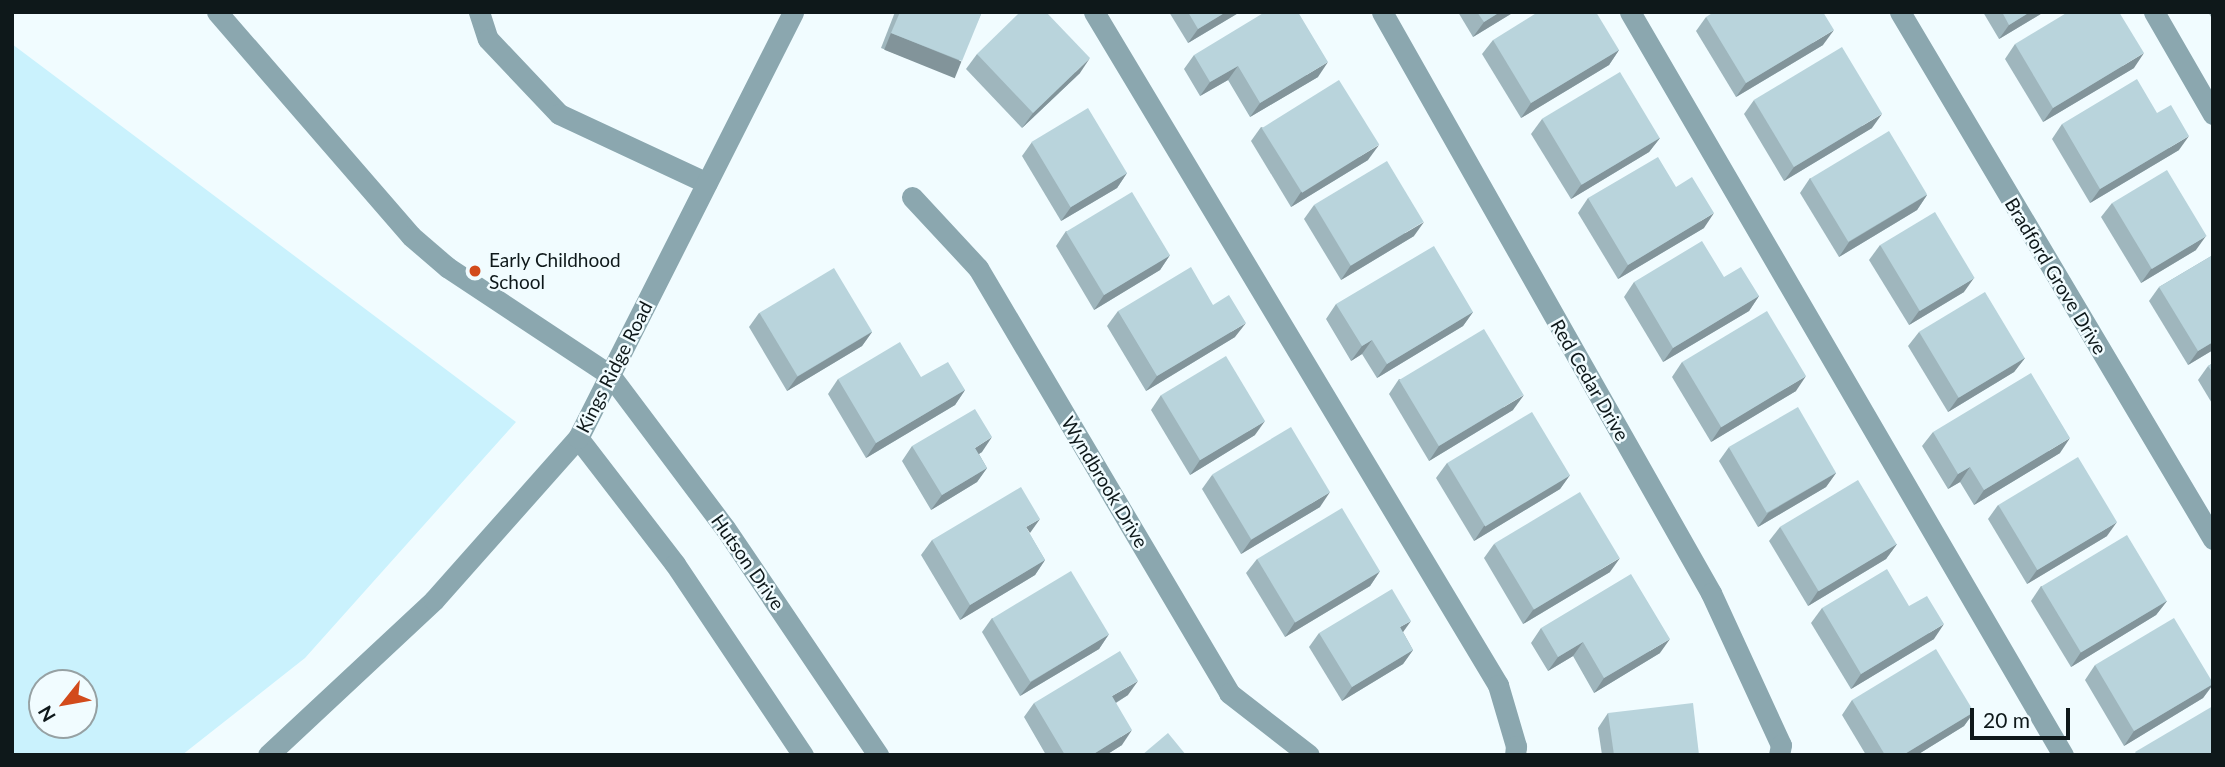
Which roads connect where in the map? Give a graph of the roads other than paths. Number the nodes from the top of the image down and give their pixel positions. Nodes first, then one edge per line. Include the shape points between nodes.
1 (217, 12) edge
2 (479, 12) edge
3 (793, 12) edge
4 (1094, 12) edge
5 (1382, 12) edge
6 (1630, 12) edge
7 (1900, 12) edge
8 (2154, 12) edge
9 (2213, 114) edge
10 (707, 183) junction
11 (912, 197) dead end
12 (610, 375) junction
13 (578, 438) junction
14 (2213, 539) edge
15 (268, 755) edge
16 (803, 755) edge
17 (878, 755) edge
18 (1309, 755) edge
19 (1515, 755) edge
20 (1779, 755) edge
21 (2063, 755) edge

1 - 12 street, Hutson Drive via 411,236 447,267
2 - 10 street via 488,39 559,114
3 - 10 street, Kings Ridge Road
4 - 19 street via 1498,685
5 - 20 street, Red Cedar Drive via 1711,593 1781,745
6 - 21 street
7 - 14 street, Bradford Grove Drive
8 - 9 street
10 - 12 street, Kings Ridge Road
11 - 18 street, Wyndbrook Drive via 978,268 1229,693
12 - 13 street, Kings Ridge Road
12 - 17 street, Hutson Drive via 725,528
13 - 15 street, Kings Ridge Road via 434,600
13 - 16 street via 675,564

